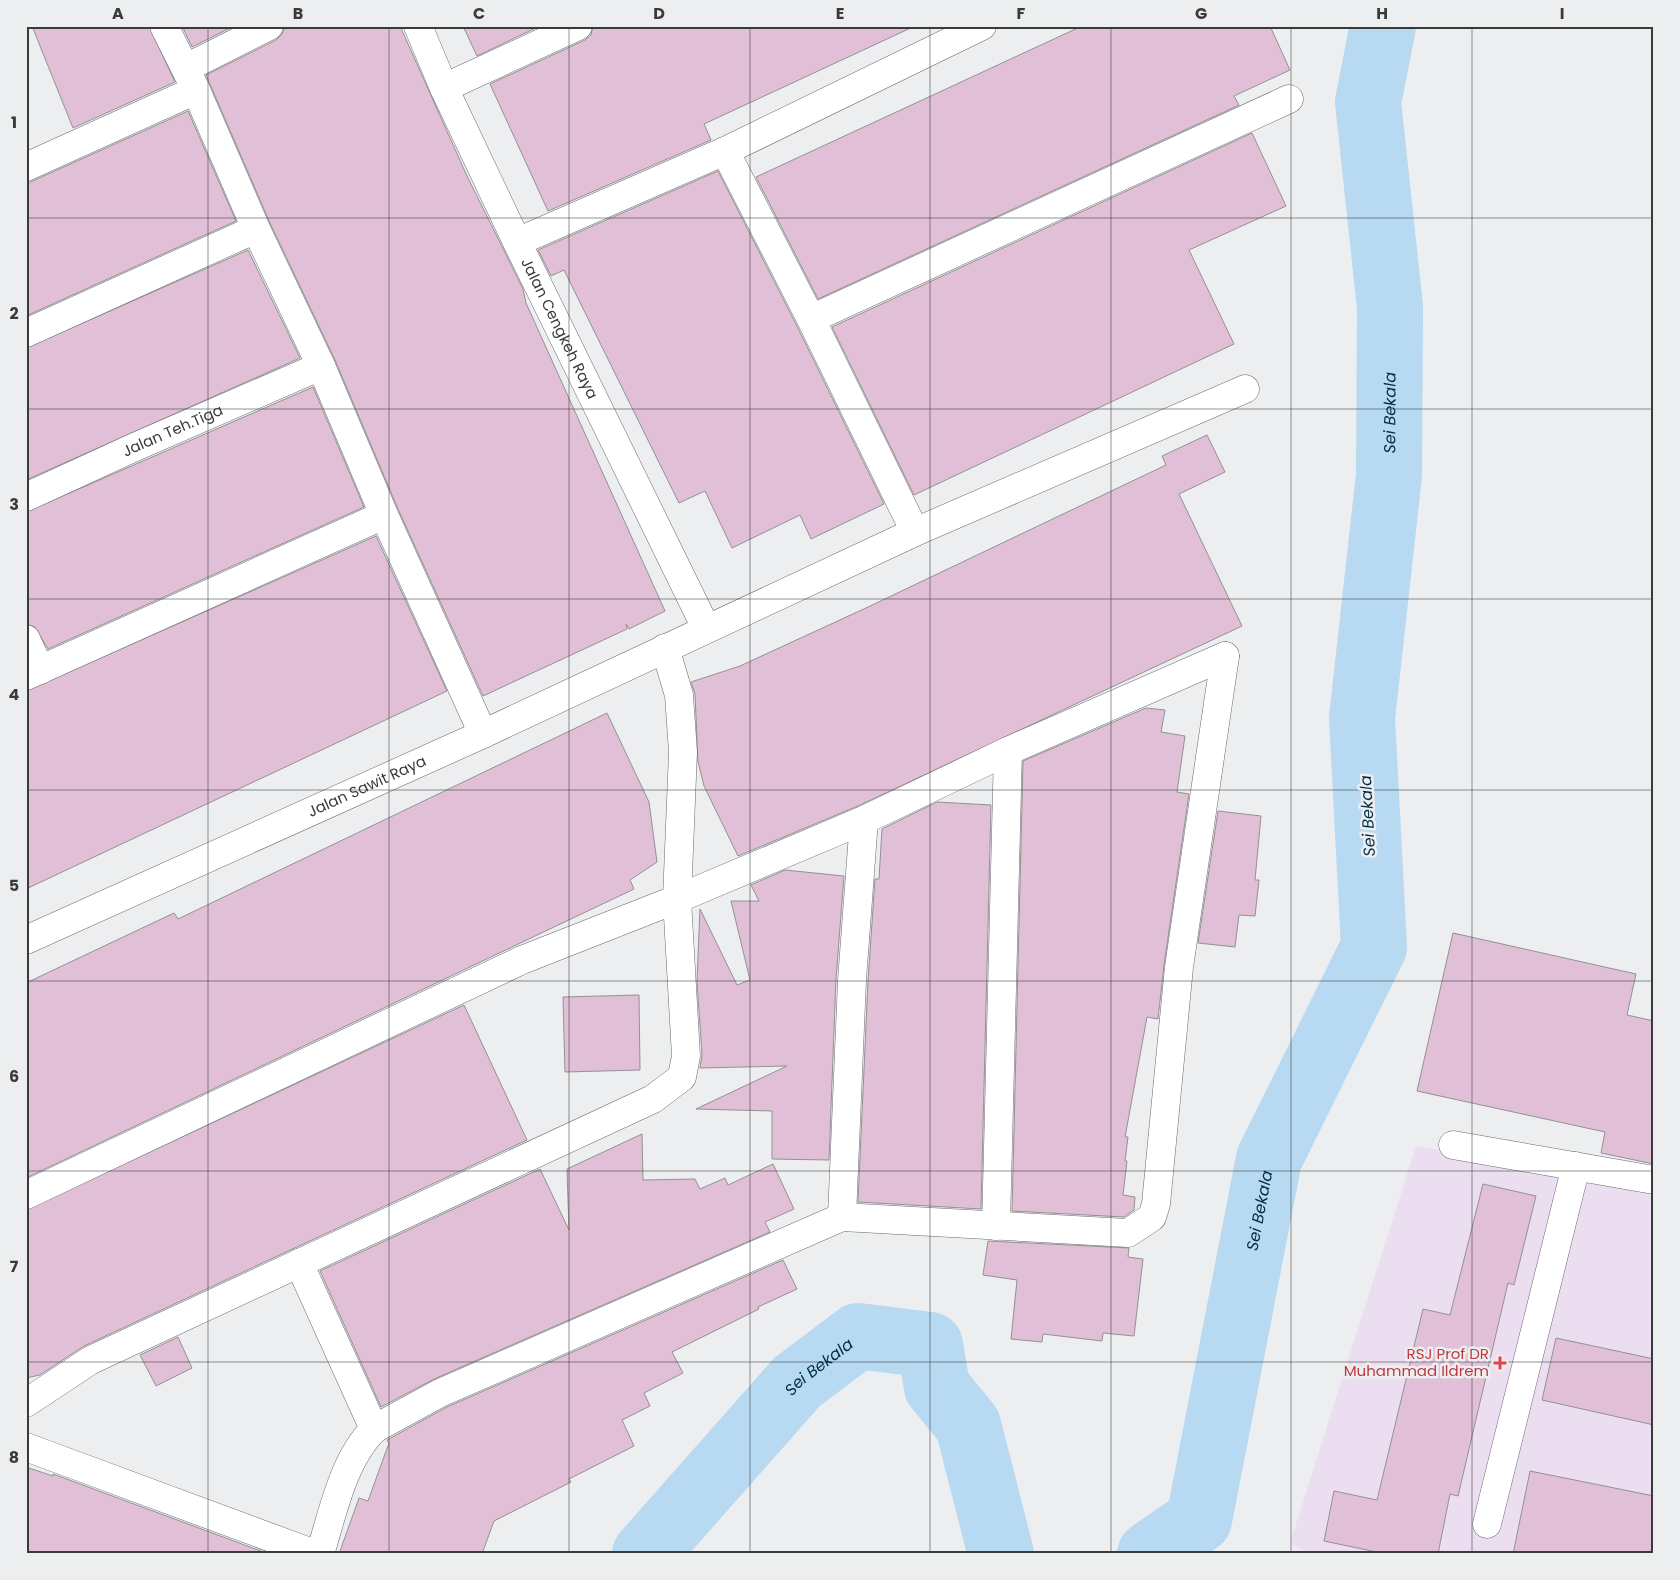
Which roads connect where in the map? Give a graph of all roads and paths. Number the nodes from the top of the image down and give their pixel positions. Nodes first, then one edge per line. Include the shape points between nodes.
1 (164, 26) edge
2 (268, 26) edge
3 (418, 26) edge
4 (578, 26) edge
5 (982, 26) edge
6 (191, 79) junction
7 (444, 88) junction
8 (1290, 99) dead end
9 (725, 151) junction
10 (26, 167) edge
11 (256, 229) junction
12 (517, 242) junction
13 (811, 319) junction
14 (26, 333) edge
15 (321, 366) junction
16 (1244, 389) dead end
17 (26, 497) edge
18 (384, 515) junction
19 (915, 532) junction
20 (706, 628) junction
21 (26, 639) edge
22 (665, 648) junction
23 (33, 673) edge
24 (483, 734) junction
25 (1008, 751) junction
26 (864, 820) junction
27 (677, 899) junction
28 (26, 940) edge
29 (1454, 1145) dead end
30 (1576, 1166) junction
31 (1654, 1180) edge
32 (26, 1195) edge
33 (842, 1217) junction
34 (996, 1226) junction
35 (299, 1263) junction
36 (26, 1403) edge
37 (374, 1429) junction
38 (26, 1448) edge
39 (1487, 1524) dead end
40 (315, 1554) edge
41 (320, 1554) edge

1 - 6 street
2 - 6 street
3 - 7 street, Jalan Cengkeh Raya
4 - 7 street
5 - 9 street
6 - 10 street
6 - 11 street
7 - 12 street, Jalan Cengkeh Raya
8 - 13 street
9 - 12 street
9 - 13 street
11 - 14 street
11 - 15 street
12 - 20 street, Jalan Cengkeh Raya
13 - 19 street
15 - 17 street, Jalan Teh.Tiga
15 - 18 street
16 - 19 street, Jalan Sawit Raya
18 - 23 street
18 - 24 street
19 - 20 street, Jalan Sawit Raya
20 - 22 street, Jalan Sawit Raya
21 - 23 street
22 - 24 street, Jalan Sawit Raya
22 - 27 street via 679,695 683,752
24 - 28 street, Jalan Sawit Raya
25 - 26 street
25 - 34 street
25 - 34 street via 1225,656 1179,967 1156,1204 1152,1217 1128,1233
26 - 27 street
26 - 33 street via 852,980
27 - 32 street via 522,960
27 - 35 street via 686,1056 682,1077 653,1099
29 - 30 street
30 - 31 street
30 - 39 street
33 - 34 street
33 - 37 street via 440,1393
35 - 36 street via 92,1360
35 - 37 street
37 - 41 street via 361,1442 347,1474
38 - 40 street

